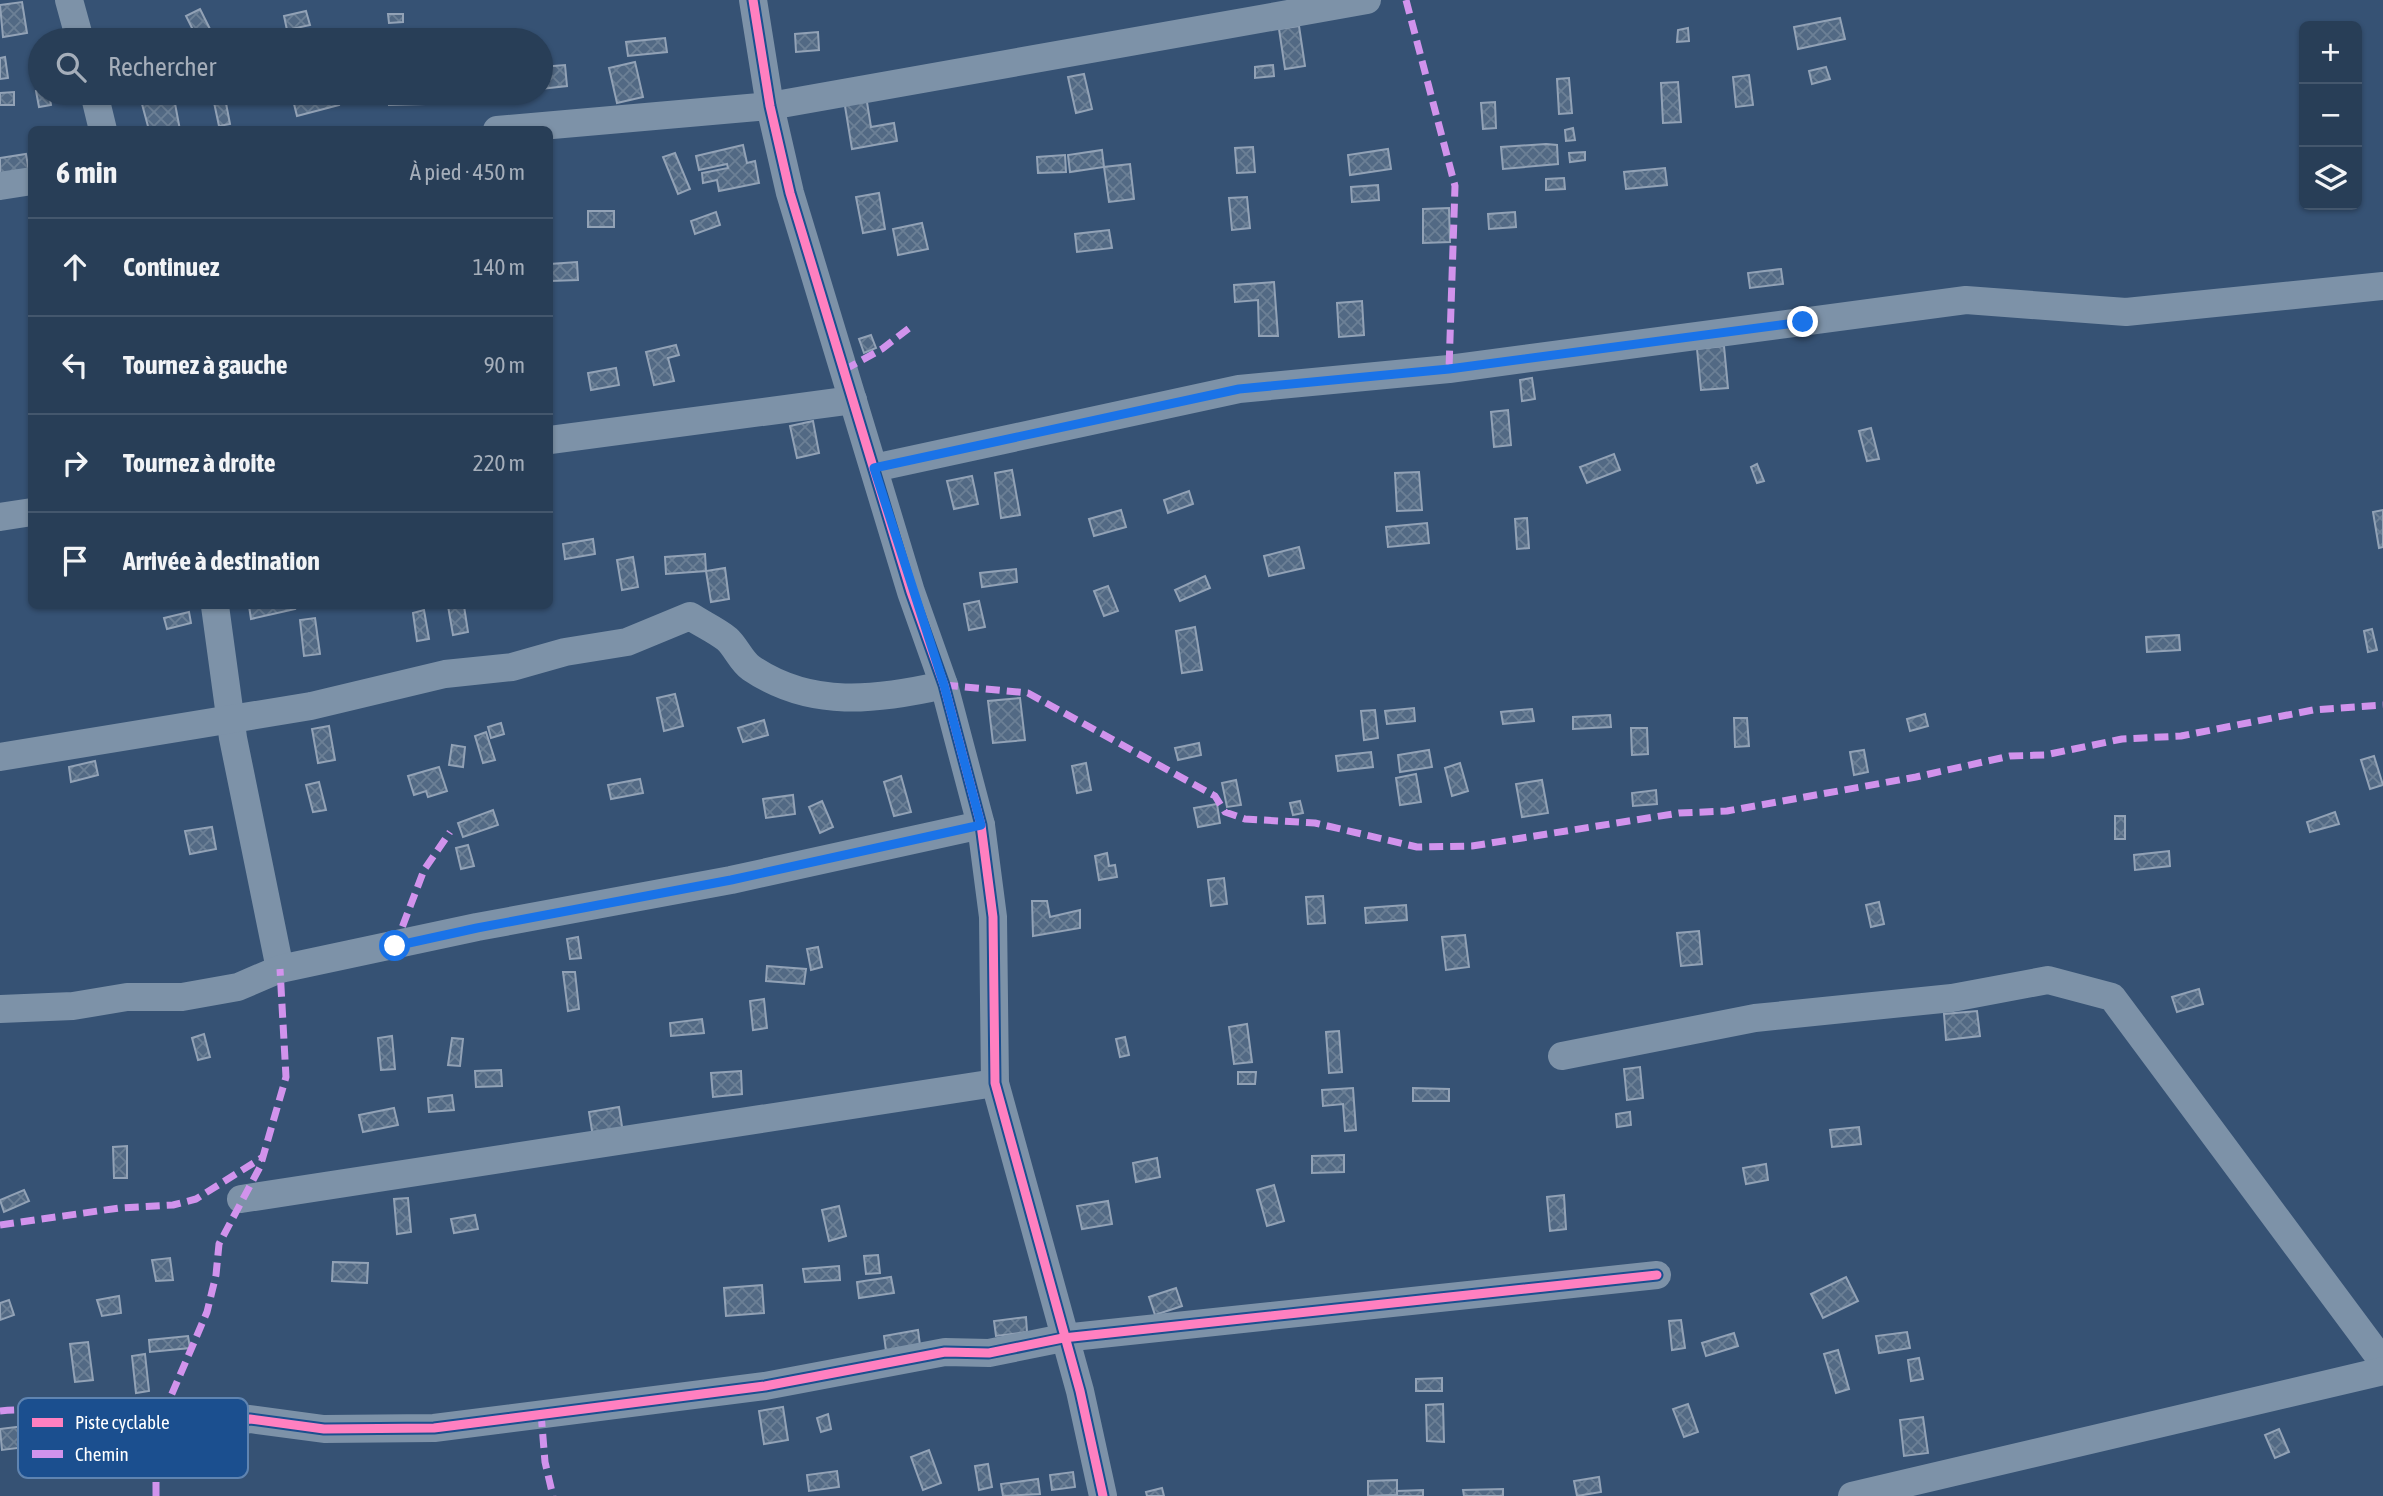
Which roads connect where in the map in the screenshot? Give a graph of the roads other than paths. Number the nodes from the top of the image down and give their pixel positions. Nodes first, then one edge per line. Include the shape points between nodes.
1 (69, 0) edge
2 (753, 0) edge
3 (1367, 0) edge
4 (77, 28) edge
5 (97, 105) edge
6 (770, 106) junction
7 (102, 126) edge
8 (542, 126) edge
9 (28, 182) edge
10 (0, 186) edge
11 (2383, 286) edge
12 (853, 400) junction
13 (553, 440) edge
14 (874, 468) junction
15 (28, 513) edge
16 (0, 517) edge
17 (215, 609) edge
18 (944, 685) junction
19 (231, 718) junction
20 (0, 757) edge
21 (981, 825) junction
22 (279, 970) junction
23 (0, 1009) edge
24 (1562, 1056) dead end
25 (995, 1083) junction
26 (241, 1199) dead end
27 (1657, 1275) dead end
28 (1063, 1338) junction
29 (2383, 1362) edge
30 (2383, 1371) edge
31 (248, 1419) edge
32 (1103, 1496) edge
33 (1852, 1496) edge

1 - 4 street
2 - 6 street
3 - 6 street
5 - 7 street
6 - 8 street
6 - 12 street via 790,193
9 - 10 street
11 - 14 street via 2126,312 1966,300 1449,369 1239,389
12 - 13 street
12 - 14 street
14 - 18 street
15 - 16 street
17 - 19 street
18 - 19 street via 887,698 840,698 785,689 748,666 728,640 690,616 627,642
18 - 21 street
19 - 20 street
19 - 22 street
21 - 22 street
21 - 25 street via 993,917
22 - 23 street via 238,987 182,997 127,996 73,1006
24 - 29 street via 1755,1018 1952,998 2048,980 2112,997
25 - 26 street
25 - 28 street
27 - 28 street
28 - 31 street via 989,1353 945,1352 765,1386 434,1428 324,1429
28 - 32 street
30 - 33 street

